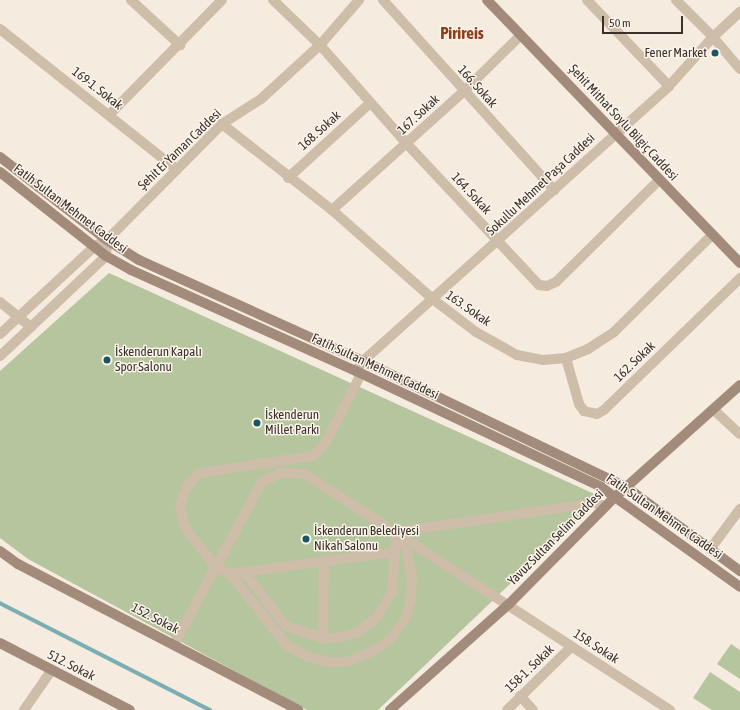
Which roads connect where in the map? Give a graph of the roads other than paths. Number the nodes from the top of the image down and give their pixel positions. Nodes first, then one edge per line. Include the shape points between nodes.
1 (131, 0) edge
2 (222, 0) edge
3 (273, 0) edge
4 (359, 0) edge
5 (383, 0) edge
6 (487, 0) edge
7 (587, 0) edge
8 (676, 0) edge
9 (740, 12) edge
10 (0, 29) edge
11 (521, 35) junction
12 (713, 37) junction
13 (180, 45) junction
14 (320, 45) junction
15 (740, 69) edge
16 (669, 86) junction
17 (463, 92) junction
18 (370, 103) junction
19 (109, 115) junction
20 (222, 124) junction
21 (616, 134) junction
22 (407, 144) junction
23 (0, 157) edge
24 (177, 170) junction
25 (0, 172) edge
26 (288, 178) junction
27 (660, 180) junction
28 (554, 190) junction
29 (332, 210) junction
30 (712, 235) junction
31 (107, 240) junction
32 (498, 242) junction
33 (95, 246) junction
34 (106, 256) junction
35 (740, 263) edge
36 (740, 278) edge
37 (434, 300) junction
38 (0, 302) edge
39 (19, 317) junction
40 (31, 327) junction
41 (0, 334) edge
42 (0, 356) edge
43 (566, 358) junction
44 (363, 361) junction
45 (358, 373) junction
46 (740, 385) edge
47 (714, 410) junction
48 (740, 434) edge
49 (626, 487) junction
50 (614, 498) junction
51 (606, 506) junction
52 (740, 509) edge
53 (400, 535) junction
54 (711, 548) junction
55 (0, 551) edge
56 (395, 552) junction
57 (324, 562) junction
58 (216, 568) junction
59 (740, 571) edge
60 (244, 572) junction
61 (230, 574) junction
62 (740, 587) edge
63 (509, 604) junction
64 (323, 639) junction
65 (0, 643) edge
66 (174, 644) junction
67 (571, 648) junction
68 (51, 671) junction
69 (520, 696) junction
70 (24, 710) edge
71 (130, 710) edge
72 (298, 710) edge
73 (390, 710) edge
74 (506, 710) edge
75 (533, 710) edge
76 (670, 710) edge

1 - 13 street
2 - 13 street
3 - 14 street, 164. Sokak
4 - 14 street, Şehit Er Yaman Caddesi
5 - 17 street, 166. Sokak
6 - 11 street, Şehit Mithat Soylu Bilgiç Caddesi
7 - 16 street
8 - 12 street
9 - 12 street, Sokullu Mehmet Paşa Caddesi
10 - 19 street, 169-1. Sokak
11 - 17 street, 167. Sokak
11 - 21 street, Şehit Mithat Soylu Bilgiç Caddesi
12 - 15 street
12 - 16 street, Sokullu Mehmet Paşa Caddesi
13 - 19 street
14 - 18 street, 164. Sokak
14 - 20 street, Şehit Er Yaman Caddesi via 261,99
16 - 21 street, Sokullu Mehmet Paşa Caddesi
17 - 22 street, 167. Sokak
17 - 28 street, 166. Sokak
18 - 22 street, 164. Sokak
18 - 26 street, 168. Sokak
19 - 24 street, 169-1. Sokak
20 - 24 street, Şehit Er Yaman Caddesi
20 - 26 street, 163. Sokak
21 - 27 street, Şehit Mithat Soylu Bilgiç Caddesi
21 - 28 street, Sokullu Mehmet Paşa Caddesi
22 - 29 street, 167. Sokak
22 - 32 street, 164. Sokak
23 - 31 street, Fatih Sultan Mehmet Caddesi
24 - 31 street, Şehit Er Yaman Caddesi
25 - 33 street, Fatih Sultan Mehmet Caddesi
26 - 29 street, 163. Sokak
27 - 30 street, Şehit Mithat Soylu Bilgiç Caddesi
27 - 32 street, 164. Sokak via 575,266 547,286 532,281
28 - 32 street, Sokullu Mehmet Paşa Caddesi
29 - 37 street, 163. Sokak
30 - 35 street, Şehit Mithat Soylu Bilgiç Caddesi
30 - 43 street, 163. Sokak via 614,332 588,349
31 - 33 street, Şehit Er Yaman Caddesi
31 - 34 street
31 - 44 street, Fatih Sultan Mehmet Caddesi via 138,260
32 - 37 street, Sokullu Mehmet Paşa Caddesi
33 - 34 street, Fatih Sultan Mehmet Caddesi
33 - 39 street, Şehit Er Yaman Caddesi
34 - 40 street
34 - 45 street, Fatih Sultan Mehmet Caddesi via 131,270
36 - 43 street, 162. Sokak via 597,414 584,411 579,404
37 - 43 street, 163. Sokak via 476,332 517,355 543,360
37 - 44 street, Sokullu Mehmet Paşa Caddesi
38 - 39 street
39 - 40 street
39 - 41 street, Şehit Er Yaman Caddesi
40 - 42 street
44 - 45 street, Sokullu Mehmet Paşa Caddesi
44 - 49 street, Fatih Sultan Mehmet Caddesi
45 - 50 street, Fatih Sultan Mehmet Caddesi via 587,480
45 - 58 street, Sokullu Mehmet Paşa Caddesi via 326,442 313,456 199,473 187,486 180,505 184,526
46 - 47 street, Yavuz Sultan Selim Caddesi
47 - 48 street
47 - 49 street, Yavuz Sultan Selim Caddesi
49 - 50 street, Yavuz Sultan Selim Caddesi
49 - 54 street, Fatih Sultan Mehmet Caddesi
50 - 51 street, Yavuz Sultan Selim Caddesi
50 - 62 street, Fatih Sultan Mehmet Caddesi
51 - 53 street via 594,504
51 - 63 street, Yavuz Sultan Selim Caddesi
52 - 54 street
53 - 56 street
53 - 58 street, 158. Sokak via 305,474 280,473 262,482
53 - 61 street via 412,576 411,599 406,617 390,640 375,650 347,662 328,662 307,656 287,646
53 - 63 street, 158. Sokak
54 - 59 street, Fatih Sultan Mehmet Caddesi
55 - 66 street, 152. Sokak via 18,564
56 - 57 street
56 - 64 street via 392,592 377,617 358,632
57 - 60 street
57 - 64 street
58 - 61 street
58 - 66 street, 158. Sokak
60 - 61 street
60 - 64 street via 286,626
63 - 67 street, 158. Sokak
63 - 73 street, Yavuz Sultan Selim Caddesi
65 - 68 street, 512. Sokak
66 - 72 street, 152. Sokak
67 - 69 street, 158-1 . Sokak
67 - 76 street, 158. Sokak
68 - 70 street
68 - 71 street, 512. Sokak
69 - 74 street, 158-1 . Sokak
69 - 75 street

